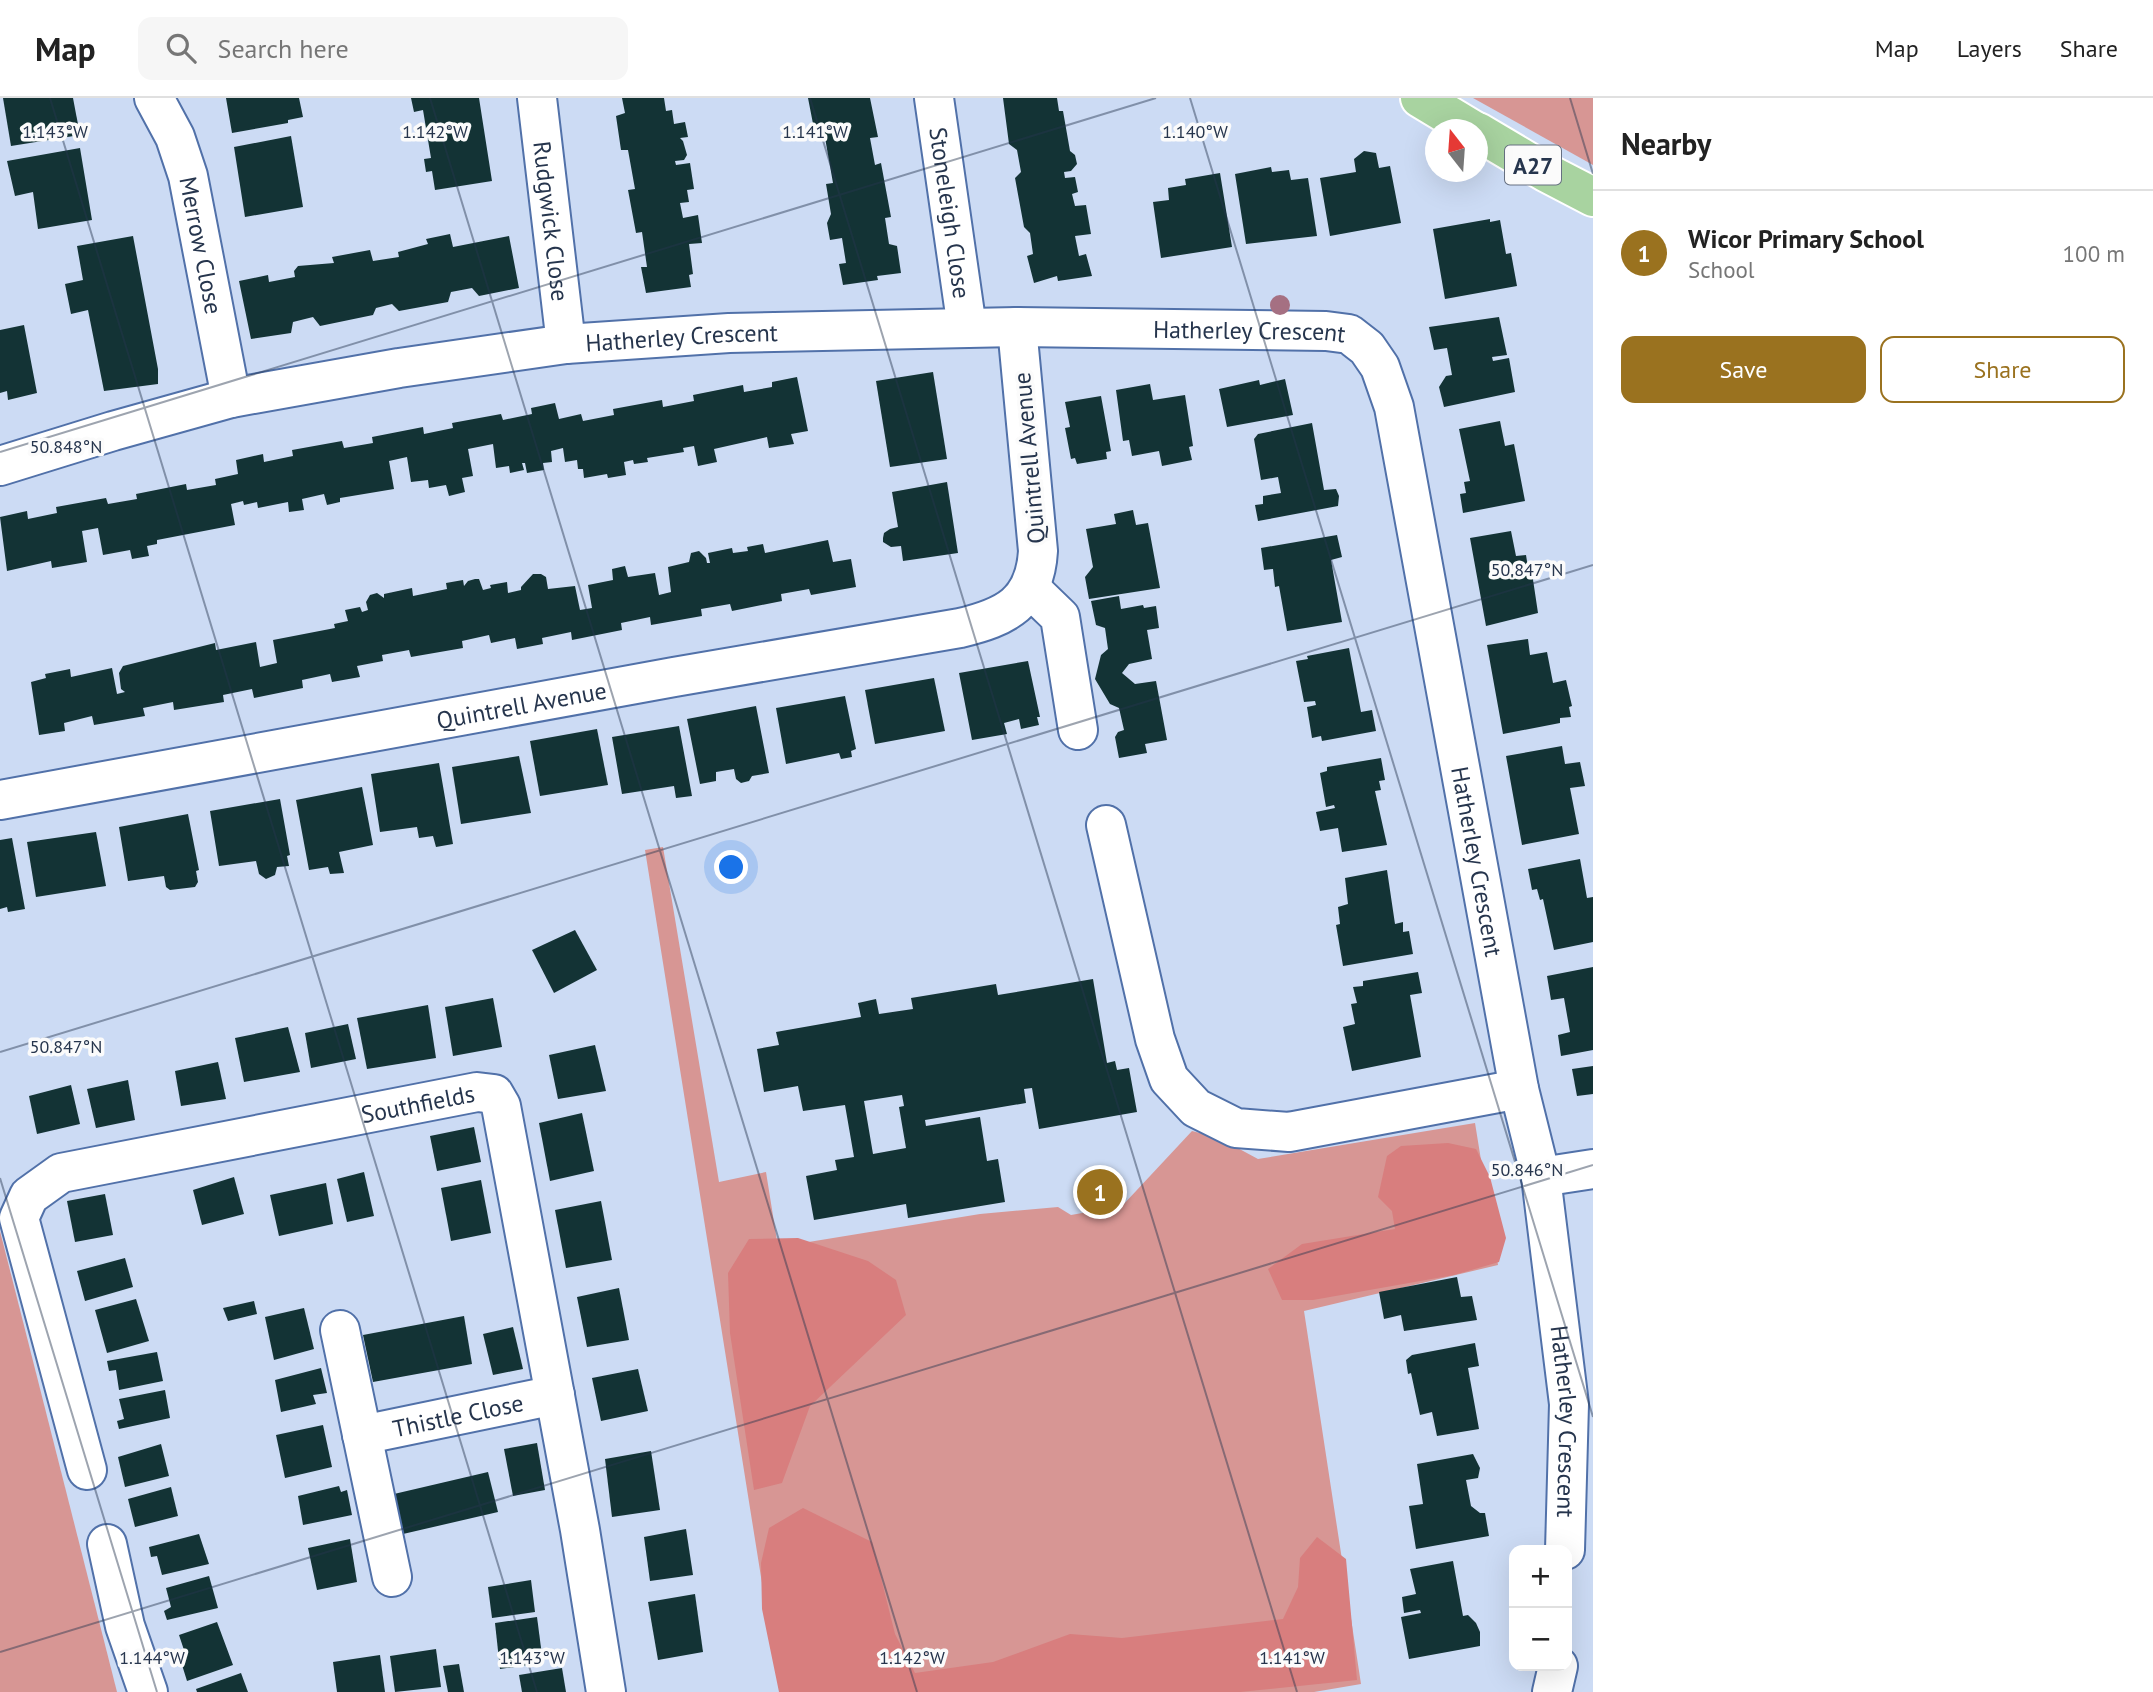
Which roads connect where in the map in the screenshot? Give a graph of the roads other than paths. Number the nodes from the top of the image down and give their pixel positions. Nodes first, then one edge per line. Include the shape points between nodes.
1 (154, 98) edge
2 (537, 98) edge
3 (934, 98) edge
4 (1426, 100) edge
5 (1456, 119) edge
6 (1488, 138) edge
7 (1592, 198) edge
8 (1017, 327) junction
9 (967, 328) junction
10 (566, 344) junction
11 (230, 398) junction
12 (0, 466) edge
13 (1030, 588) junction
14 (1078, 730) dead end
15 (0, 800) edge
16 (1106, 825) dead end
17 (1519, 1088) junction
18 (1593, 1169) edge
19 (1541, 1177) junction
20 (340, 1330) dead end
21 (555, 1395) junction
22 (362, 1435) junction
23 (87, 1470) dead end
24 (107, 1544) dead end
25 (1565, 1545) edge
26 (392, 1577) dead end
27 (1557, 1671) edge
28 (148, 1692) edge
29 (606, 1692) edge
30 (1552, 1692) edge

1 - 11 street, Merrow Close via 175,137 188,176
2 - 10 street, Rudgwick Close
3 - 9 street, Stoneleigh Close
4 - 5 main road, A27
6 - 7 main road, A27
8 - 9 street, Hatherley Crescent
8 - 13 street, Quintrell Avenue via 1038,551
8 - 17 street, Hatherley Crescent via 1326,331 1349,334 1367,348 1380,367 1394,407
9 - 10 street, Hatherley Crescent via 729,333
10 - 11 street, Hatherley Crescent
11 - 12 street, Hatherley Crescent
13 - 14 street via 1060,617
13 - 15 street, Quintrell Avenue via 992,620 960,628
16 - 17 street via 1155,1039 1169,1079 1196,1108 1236,1128 1289,1132
17 - 19 street, Hatherley Crescent
18 - 19 street
19 - 25 street, Hatherley Crescent via 1569,1404
20 - 22 street, Thistle Close
21 - 22 street, Thistle Close
21 - 23 street, Southfields via 501,1106 494,1094 477,1092 61,1173 29,1196 19,1218
21 - 29 street, Southfields
22 - 26 street, Thistle Close
24 - 28 street via 125,1626
27 - 30 street

